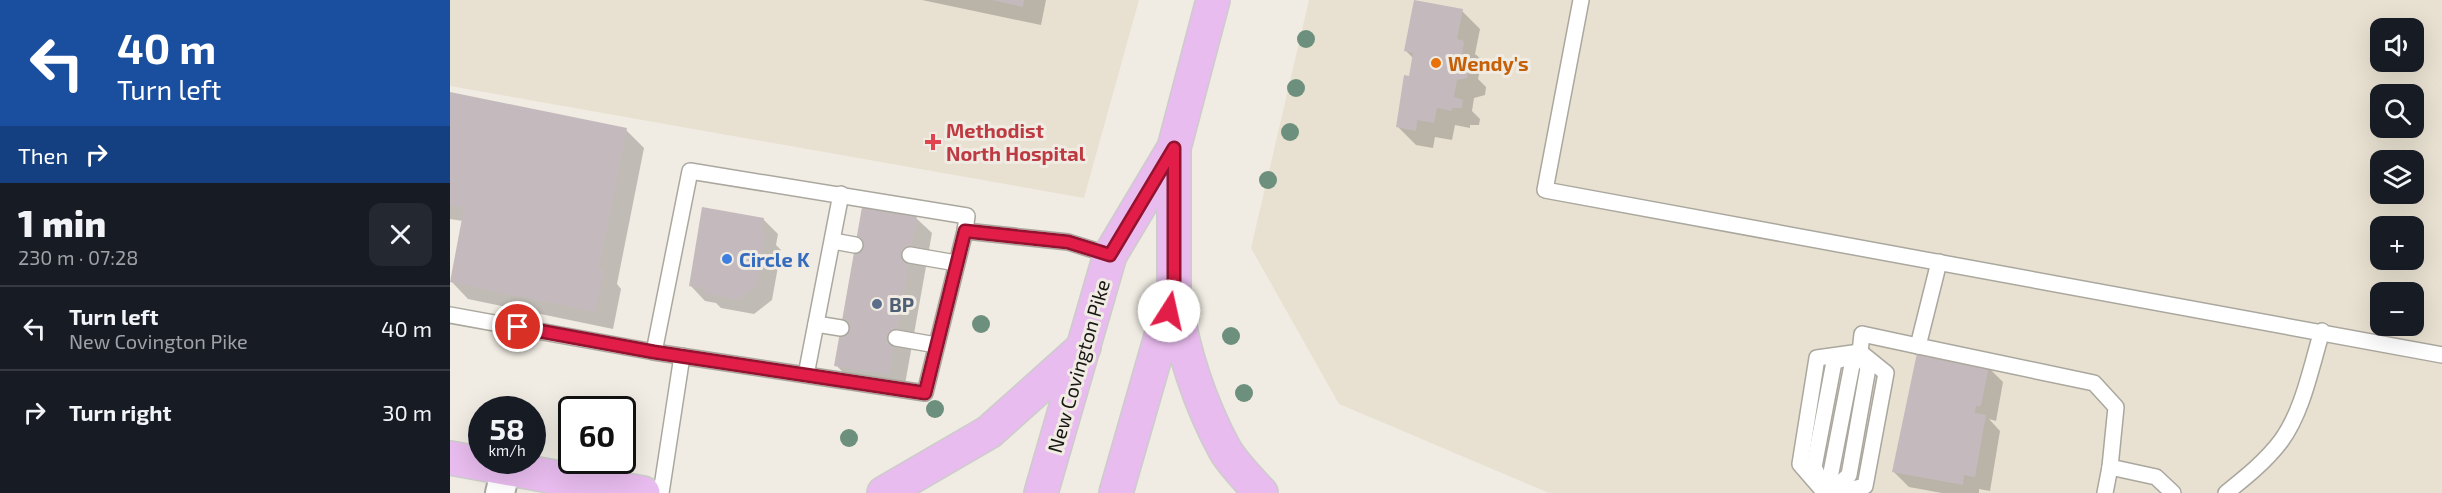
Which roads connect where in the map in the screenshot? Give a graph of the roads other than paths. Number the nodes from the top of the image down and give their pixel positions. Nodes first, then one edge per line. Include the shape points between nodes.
1 (1213, 0) edge
2 (1581, 0) edge
3 (1174, 148) junction
4 (841, 194) junction
5 (965, 231) junction
6 (832, 241) junction
7 (855, 245) dead end
8 (910, 255) dead end
9 (1110, 255) junction
10 (1939, 262) junction
11 (956, 264) junction
12 (1174, 291) junction
13 (450, 315) edge
14 (816, 324) junction
15 (841, 328) dead end
16 (2322, 331) junction
17 (896, 338) dead end
18 (936, 345) junction
19 (1918, 346) junction
20 (1084, 347) junction
21 (654, 352) junction
22 (1860, 352) junction
23 (2442, 355) edge
24 (682, 356) junction
25 (806, 375) junction
26 (450, 458) edge
27 (2110, 466) junction
28 (503, 481) edge
29 (643, 493) edge
30 (662, 493) edge
31 (884, 493) edge
32 (1041, 493) edge
33 (1116, 493) edge
34 (1261, 493) edge
35 (1827, 493) edge
36 (1834, 493) edge
37 (2105, 493) edge
38 (2173, 493) edge
39 (2226, 493) edge

1 - 3 main road, New Covington Pike
2 - 10 lane via 1545,190
3 - 9 main road, New Covington Pike
3 - 12 main road, New Covington Pike
4 - 5 lane via 968,216
4 - 6 lane
4 - 21 lane via 690,171
5 - 9 lane via 1068,242
5 - 11 lane
6 - 7 lane
6 - 14 lane
8 - 11 lane
9 - 20 main road, New Covington Pike
10 - 16 lane
10 - 19 lane
11 - 18 lane
12 - 33 main road, New Covington Pike
12 - 34 main road via 1179,328 1201,397 1226,451
13 - 21 lane
14 - 15 lane
14 - 25 lane
16 - 23 lane
16 - 39 lane via 2295,415 2282,440
17 - 18 lane
18 - 25 lane via 925,393
19 - 22 lane via 1862,334
19 - 27 lane via 2094,382 2116,407
20 - 31 main road via 989,432
20 - 32 main road, New Covington Pike
21 - 24 lane
22 - 35 lane via 1868,368 1849,475
22 - 35 lane via 1834,362 1814,466
22 - 36 lane via 1886,372 1882,395 1865,486
24 - 25 lane
24 - 30 lane
26 - 28 main road
27 - 37 lane
27 - 38 lane via 2156,477
28 - 29 main road

